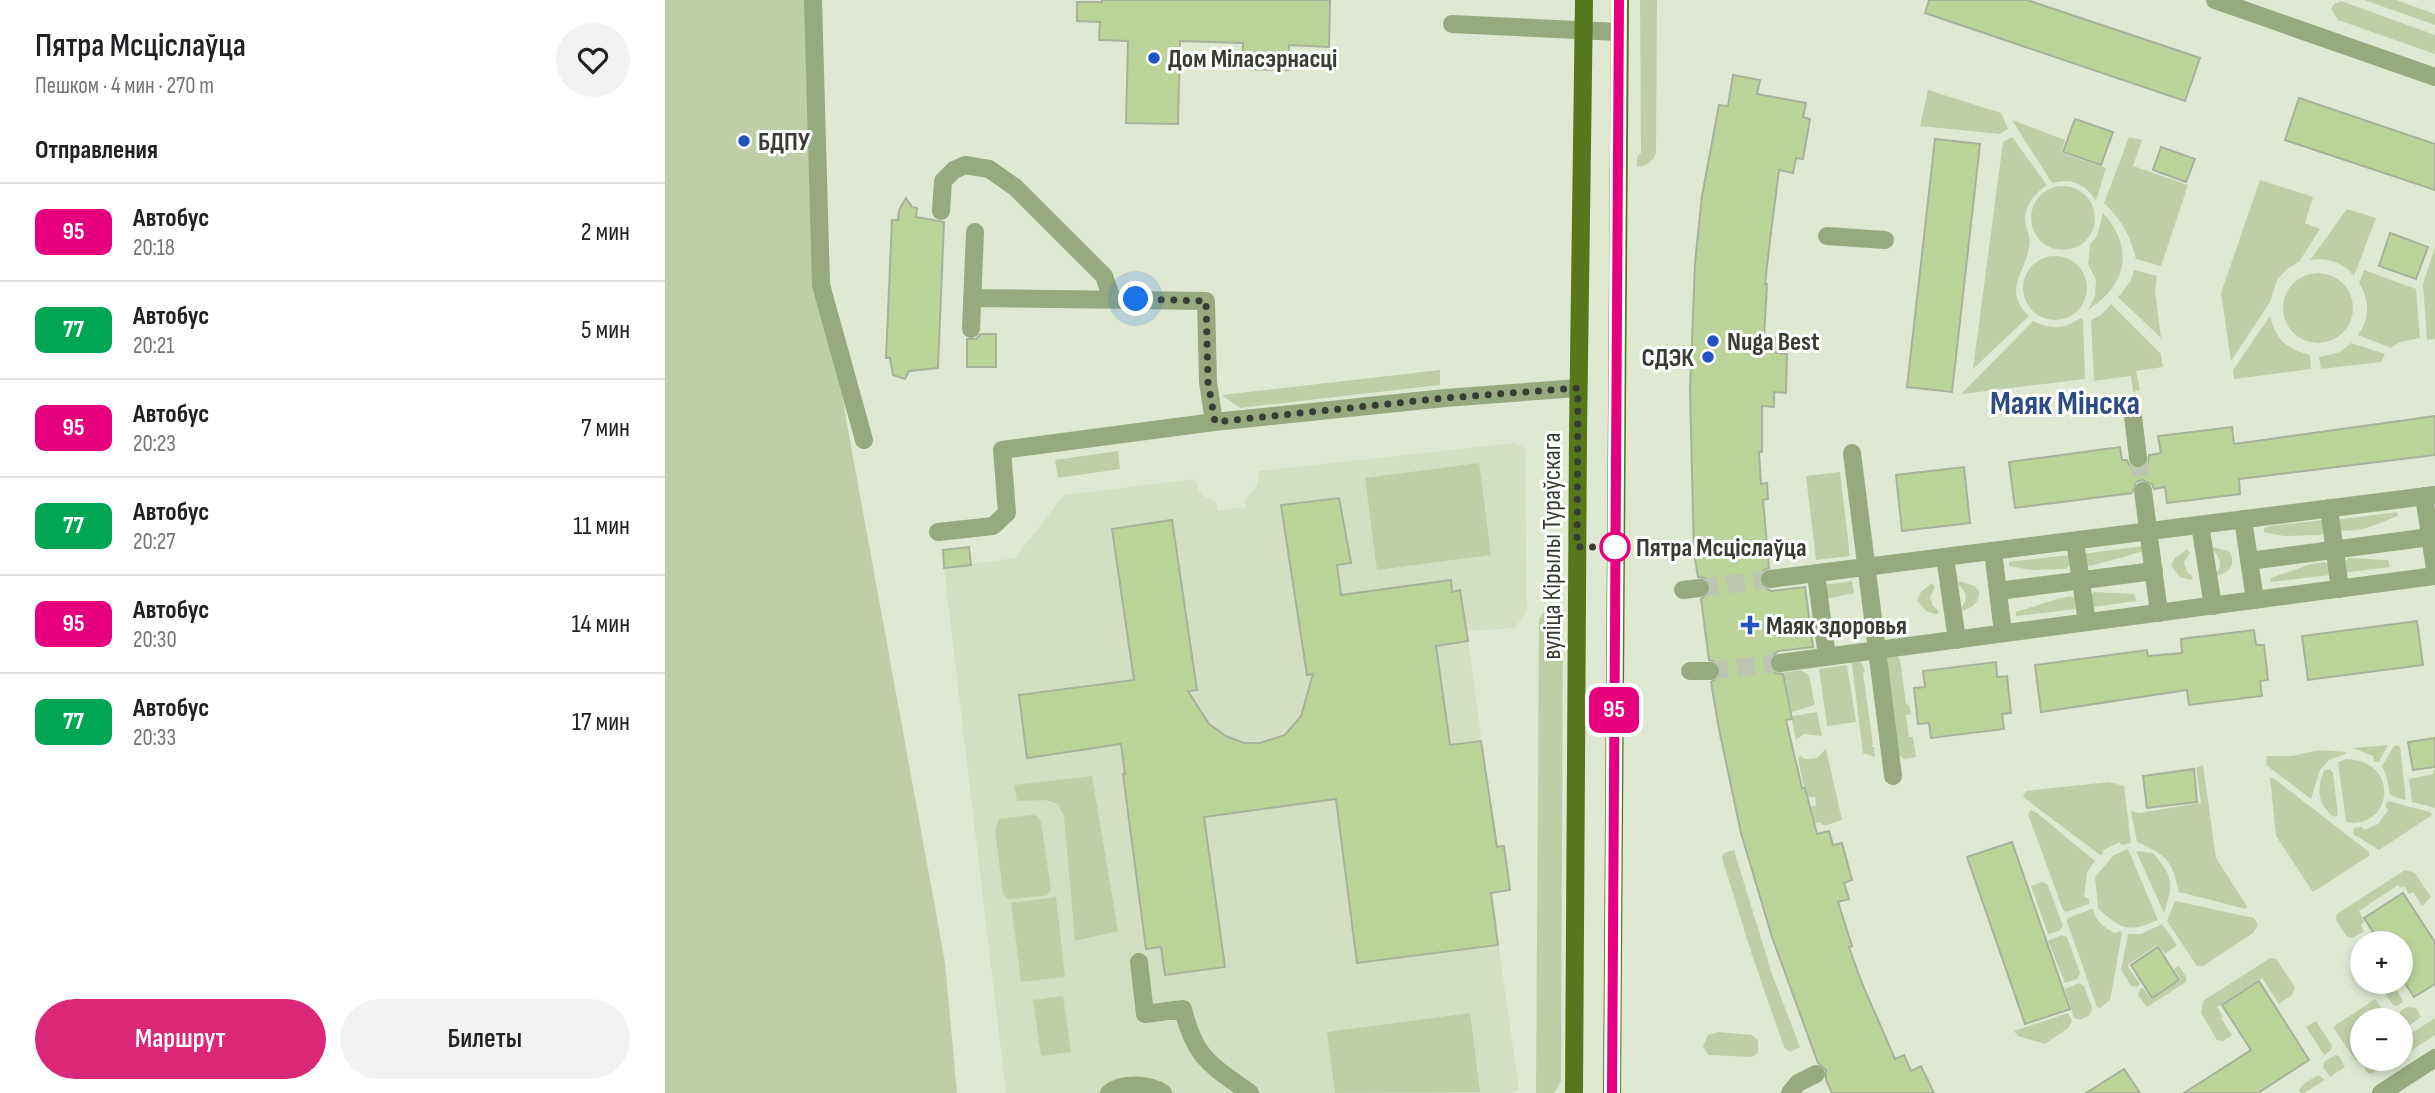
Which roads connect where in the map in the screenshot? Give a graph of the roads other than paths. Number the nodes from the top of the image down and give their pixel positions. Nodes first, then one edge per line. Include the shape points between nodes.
1 (813, 0) edge
2 (1584, 0) edge
3 (1619, 0) edge
4 (2215, 0) edge
5 (1452, 23) dead end
6 (1584, 30) junction
7 (1619, 32) junction
8 (2435, 77) edge
9 (941, 211) dead end
10 (975, 232) dead end
11 (1827, 236) dead end
12 (1885, 240) dead end
13 (972, 298) junction
14 (1112, 299) junction
15 (971, 330) dead end
16 (1578, 388) junction
17 (2132, 408) dead end
18 (1215, 422) junction
19 (864, 440) dead end
20 (1852, 453) dead end
21 (2138, 457) tunnel mouth
22 (2143, 491) tunnel mouth
23 (2430, 496) edge
24 (2329, 508) junction
25 (2243, 519) junction
26 (2200, 525) junction
27 (2148, 531) junction
28 (938, 533) dead end
29 (2430, 537) junction
30 (2075, 541) junction
31 (2335, 550) junction
32 (1993, 551) junction
33 (1945, 557) junction
34 (2249, 561) junction
35 (1867, 567) junction
36 (2435, 569) edge
37 (2154, 571) junction
38 (1816, 573) junction
39 (2435, 576) edge
40 (1770, 579) tunnel mouth
41 (2081, 580) junction
42 (2340, 589) junction
43 (1998, 591) junction
44 (2255, 600) junction
45 (2213, 606) junction
46 (2159, 613) junction
47 (2087, 622) junction
48 (2003, 633) junction
49 (1957, 640) junction
50 (1877, 650) junction
51 (1827, 657) junction
52 (1780, 663) tunnel mouth
53 (1690, 671) dead end
54 (1710, 671) tunnel mouth
55 (1893, 776) dead end
56 (1139, 962) dead end
57 (2435, 1058) edge
58 (1815, 1074) dead end
59 (1109, 1093) edge
60 (1163, 1093) edge
61 (1250, 1093) edge
62 (1573, 1093) edge
63 (1612, 1093) edge
64 (1790, 1093) edge
65 (2381, 1093) edge

1 - 19 street via 821,285
2 - 6 main road, вуліца Кірылы Тураўскага
3 - 7 main road
4 - 8 street
5 - 6 street
6 - 7 street
6 - 16 main road, вуліца Кірылы Тураўскага
7 - 63 main road
9 - 14 street via 943,181 954,170 965,165 989,169 1014,187 1104,276
10 - 13 street
11 - 12 street
13 - 14 street
13 - 15 street
14 - 18 street via 1206,301 1208,382
16 - 18 street
16 - 62 main road, вуліца Кірылы Тураўскага
17 - 21 street
18 - 28 street via 1002,450 1007,513 993,526
20 - 35 street
22 - 27 street
23 - 24 street
23 - 29 street
24 - 25 street
24 - 31 street
25 - 26 street
25 - 34 street
26 - 27 street
26 - 45 street
27 - 30 street
27 - 37 street
29 - 31 street
29 - 36 street
30 - 32 street
30 - 41 street
31 - 34 street
31 - 42 street
32 - 33 street
32 - 43 street
33 - 35 street
33 - 49 street
34 - 44 street
35 - 38 street
35 - 50 street
37 - 41 street
37 - 46 street
38 - 40 street
38 - 51 street
39 - 42 street
41 - 43 street
41 - 47 street
42 - 44 street
43 - 48 street
44 - 45 street
45 - 46 street
46 - 47 street
47 - 48 street
48 - 49 street
49 - 50 street
50 - 51 street
50 - 55 street
51 - 52 street
53 - 54 street
56 - 61 street via 1145,1014 1183,1009 1189,1035 1207,1062
57 - 65 street
58 - 64 street
59 - 60 street via 1143,1085

